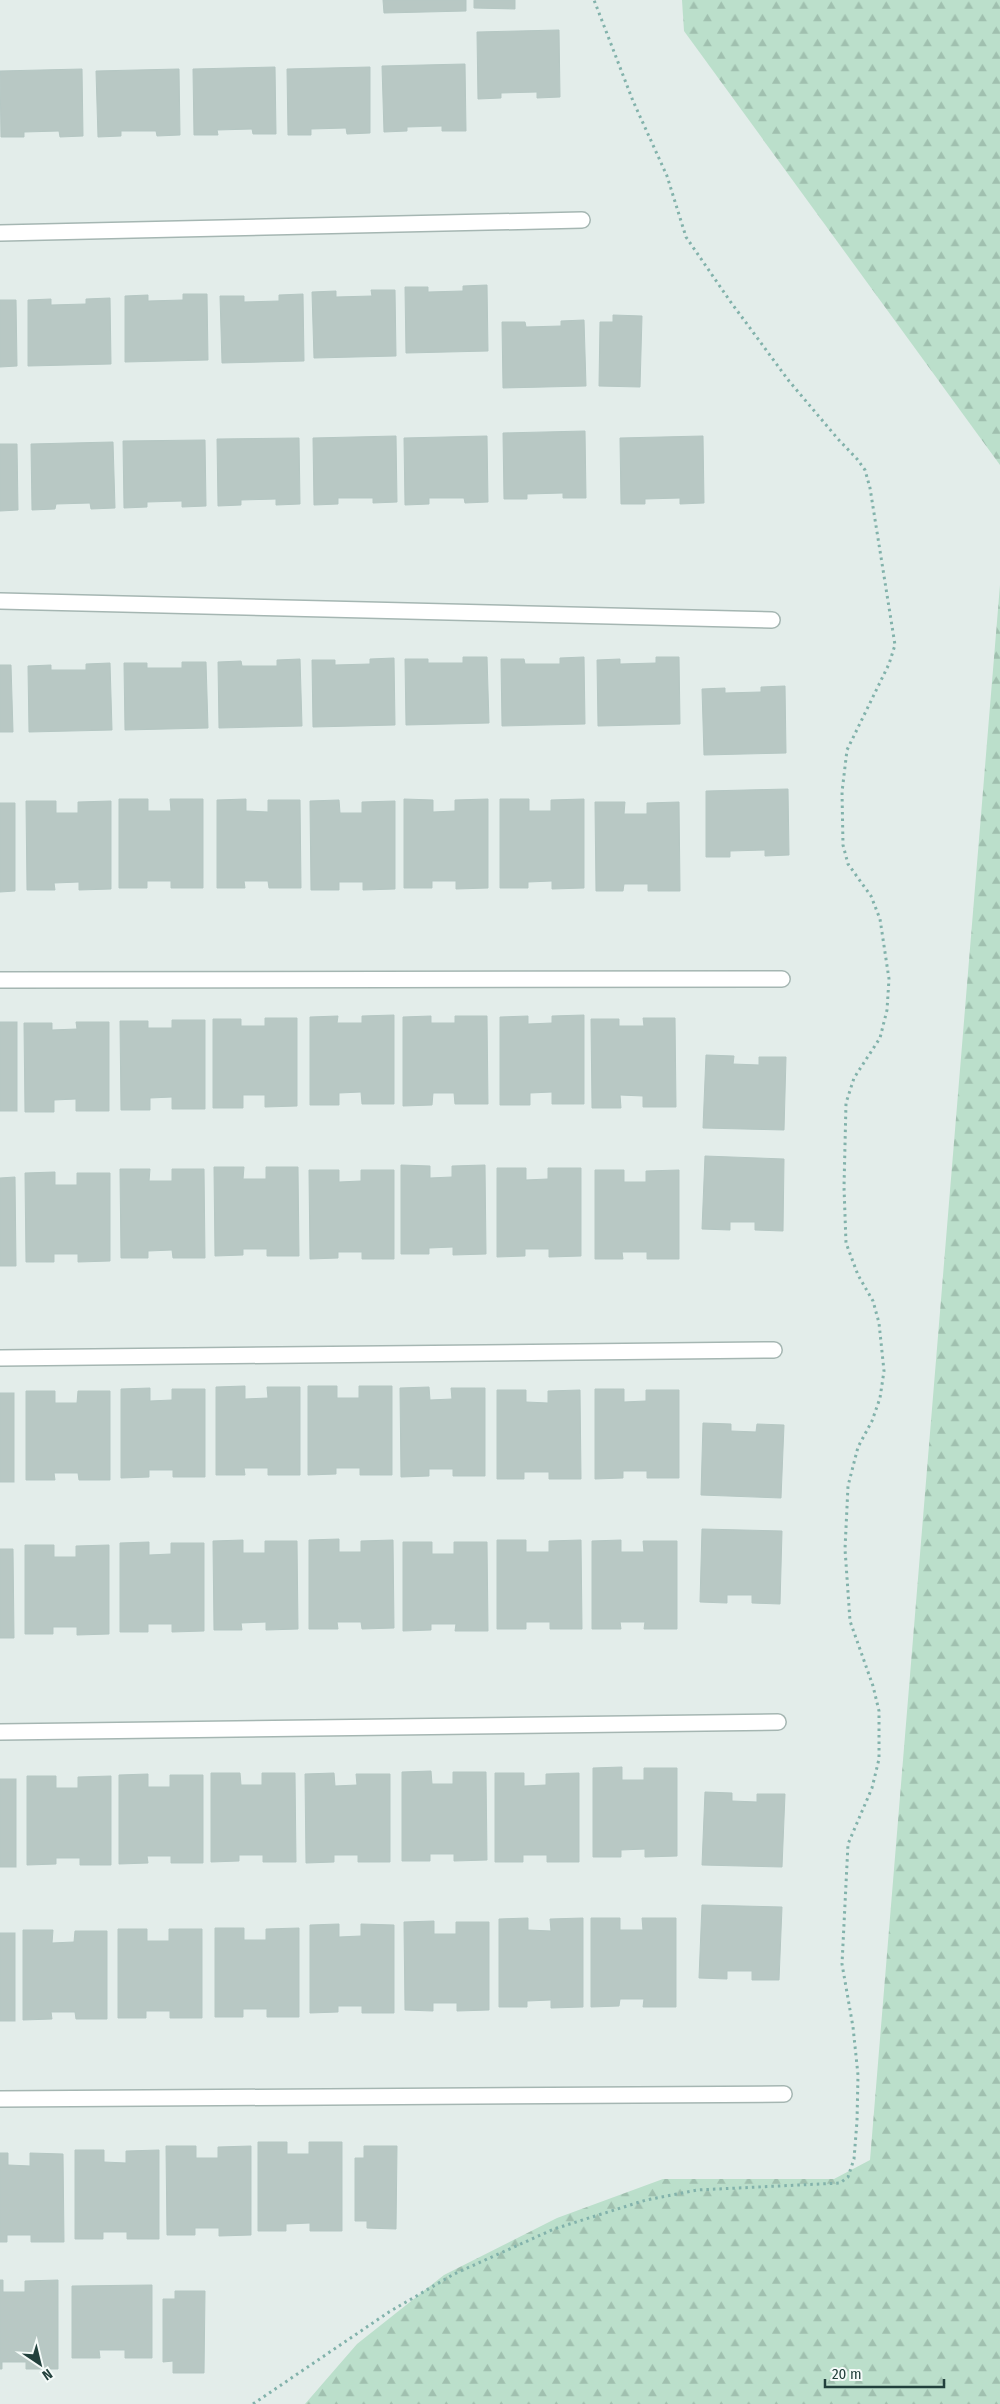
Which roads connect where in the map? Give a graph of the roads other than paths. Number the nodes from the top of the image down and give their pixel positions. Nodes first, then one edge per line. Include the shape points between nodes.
1 (582, 220) dead end
2 (0, 232) edge
3 (0, 601) edge
4 (772, 620) dead end
5 (782, 979) dead end
6 (0, 980) edge
7 (774, 1350) dead end
8 (0, 1358) edge
9 (778, 1722) dead end
10 (0, 1732) edge
11 (784, 2094) dead end
12 (0, 2099) edge

1 - 2 street
3 - 4 street
5 - 6 street
7 - 8 street
9 - 10 street
11 - 12 street

